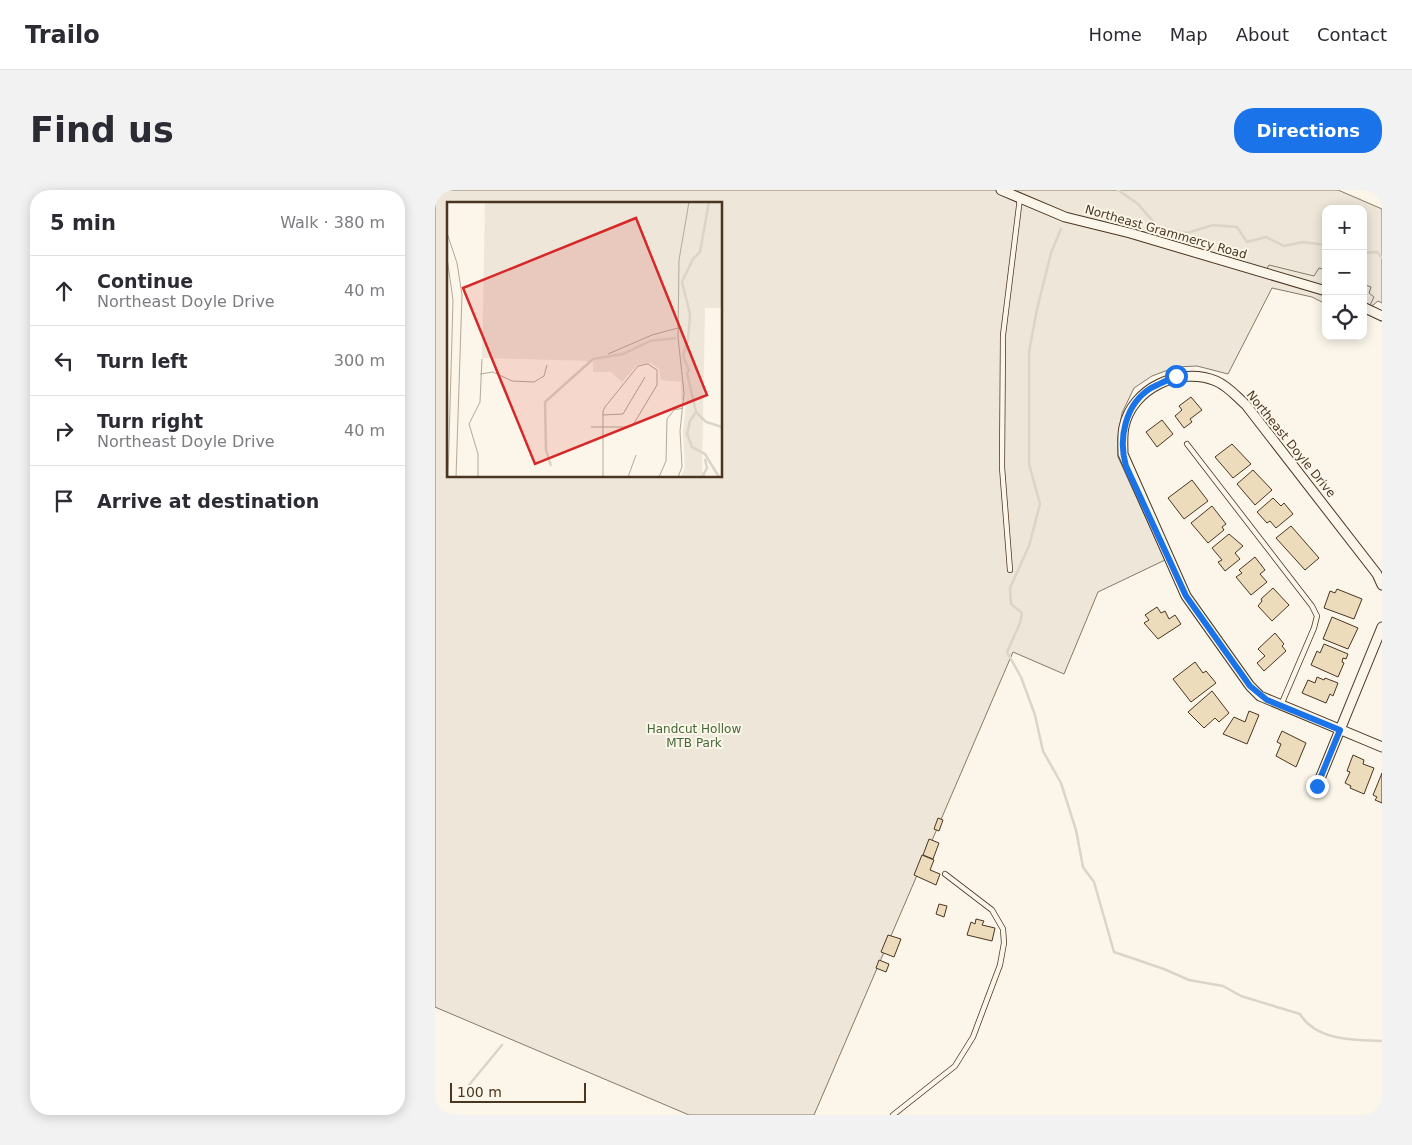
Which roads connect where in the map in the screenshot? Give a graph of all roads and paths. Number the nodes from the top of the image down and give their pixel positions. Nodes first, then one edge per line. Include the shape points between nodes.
1 (1001, 190) edge
2 (1020, 198) junction
3 (1322, 290) edge
4 (1367, 310) edge
5 (1382, 316) edge
6 (1187, 444) dead end
7 (1010, 570) dead end
8 (1382, 585) edge
9 (1382, 627) edge
10 (1281, 705) junction
11 (1340, 730) junction
12 (1382, 747) edge
13 (1317, 786) dead end
14 (945, 874) dead end
15 (893, 1115) edge

1 - 2 street, Northeast Grammercy Road
2 - 3 street, Northeast Grammercy Road via 1065,217
2 - 7 lane via 1003,335 1002,467
4 - 5 street
6 - 10 lane via 1317,616 1315,628
8 - 10 street, Northeast Doyle Drive via 1371,566 1231,390 1201,376 1176,376 1150,389 1133,406 1124,427 1126,466 1193,608 1250,686 1260,696
9 - 11 street
10 - 11 street, Northeast Doyle Drive
11 - 12 street, Northeast Doyle Drive
11 - 13 street
14 - 15 lane via 992,910 1003,929 1005,943 973,1037 955,1066

